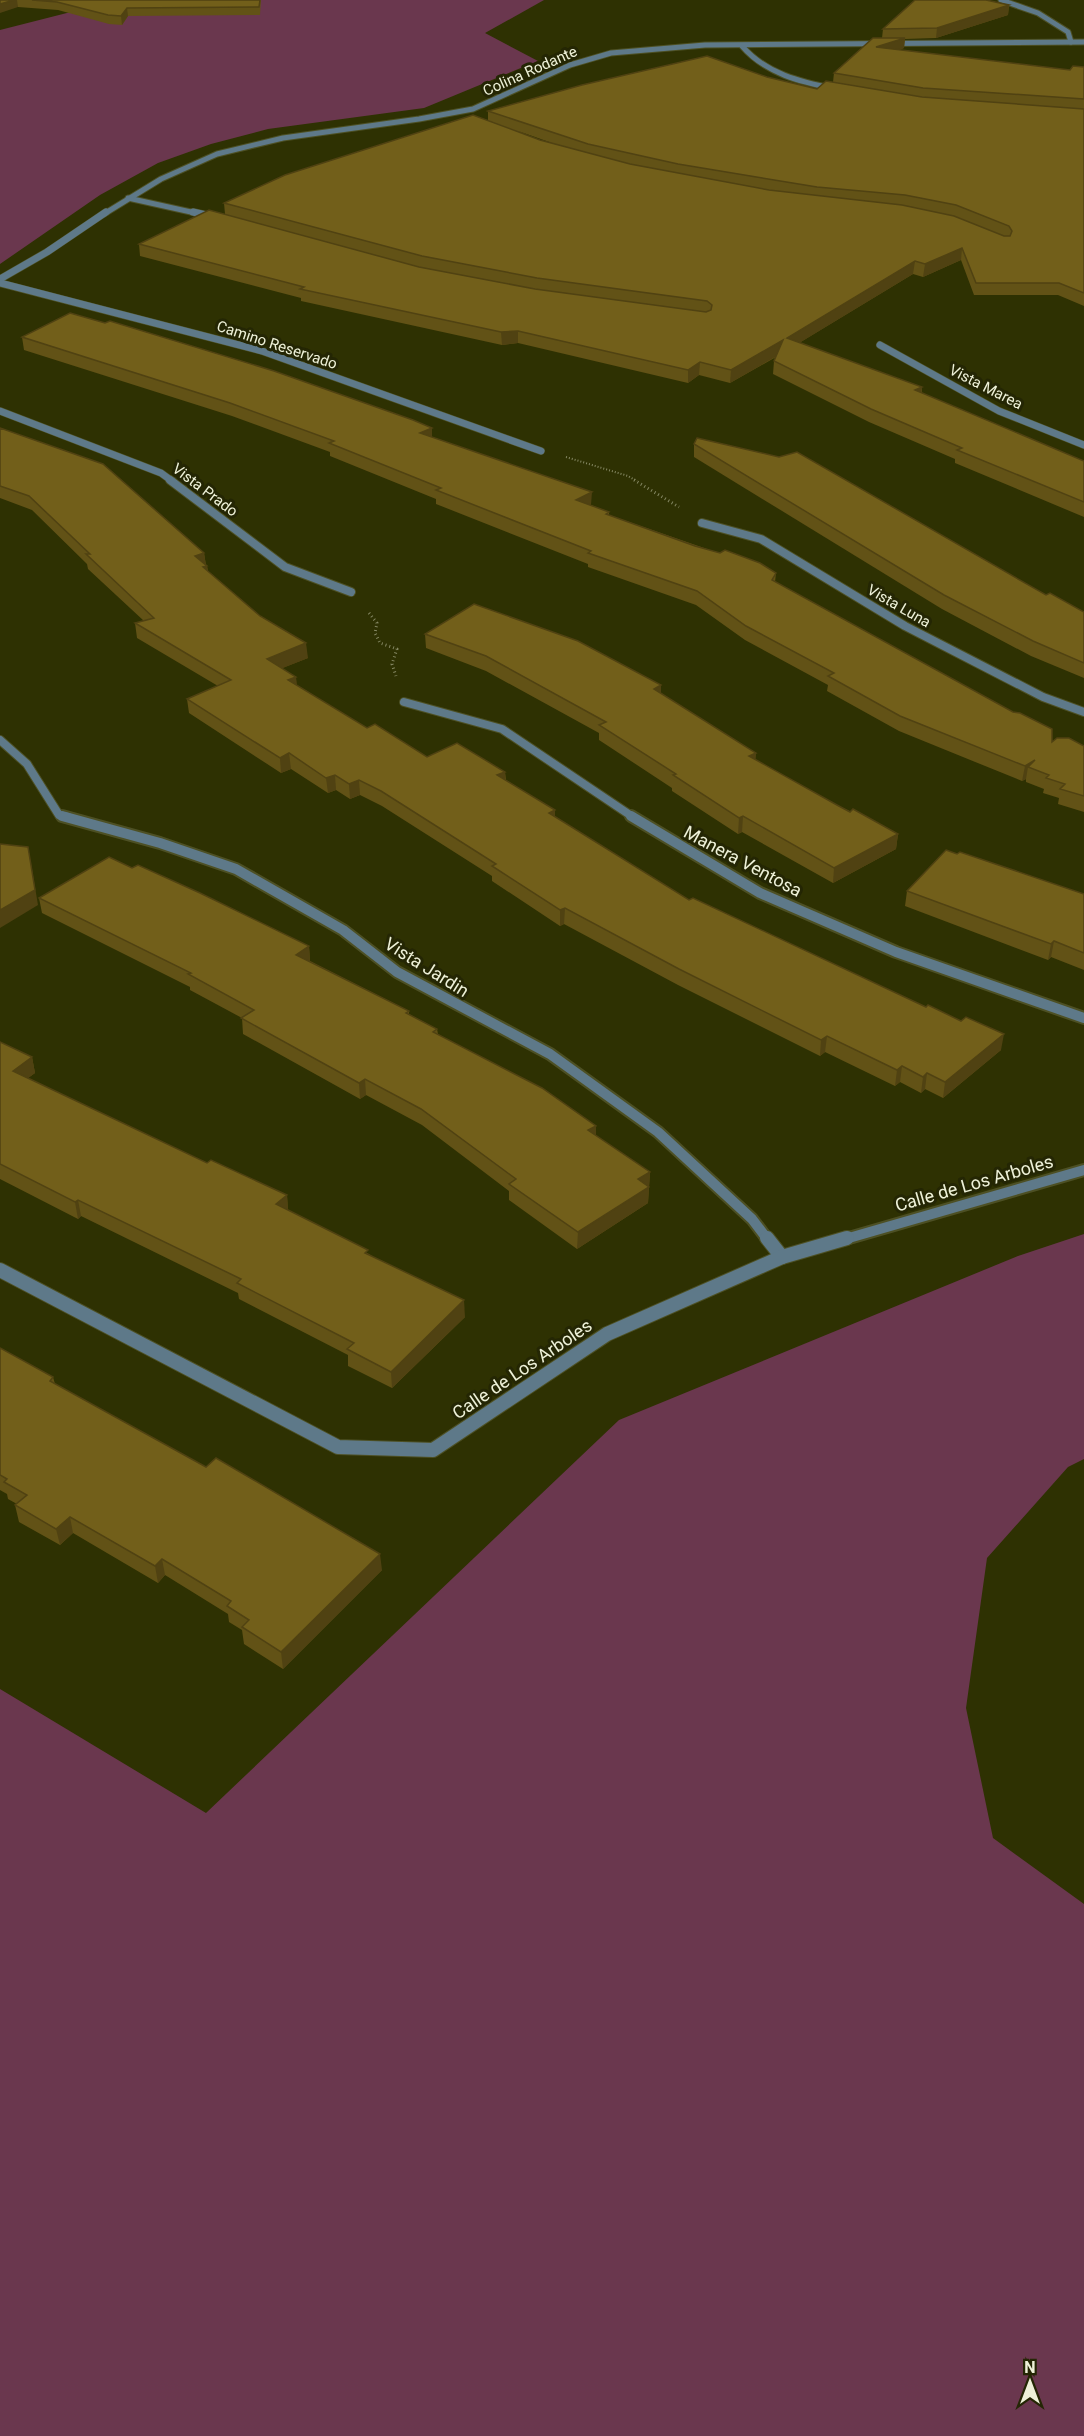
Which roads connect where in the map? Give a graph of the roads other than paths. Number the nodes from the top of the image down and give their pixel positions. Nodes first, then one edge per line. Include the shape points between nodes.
1 (1000, 0) edge
2 (1071, 42) junction
3 (1084, 43) edge
4 (742, 46) junction
5 (837, 90) edge
6 (455, 113) junction
7 (463, 117) edge
8 (128, 198) junction
9 (228, 220) edge
10 (0, 281) edge
11 (880, 345) dead end
12 (0, 411) edge
13 (1084, 445) edge
14 (541, 451) road end
15 (702, 523) road end
16 (351, 592) road end
17 (404, 702) road end
18 (1084, 712) edge
19 (0, 740) edge
20 (1084, 1018) edge
21 (1084, 1170) edge
22 (782, 1257) junction
23 (0, 1270) edge

1 - 2 street via 1038,13 1068,32
2 - 3 street, Colina Rodante
2 - 4 street, Colina Rodante
4 - 5 street via 748,55 775,71
4 - 6 street, Colina Rodante via 697,45 610,53 579,60 534,84
6 - 7 street
6 - 8 street, Colina Rodante via 252,144 184,167
8 - 9 street
8 - 10 street, Colina Rodante
10 - 14 street, Camino Reservado via 262,351
11 - 13 street, Vista Marea via 999,411
12 - 16 street, Vista Prado via 161,473 285,567
15 - 18 street, Vista Luna via 760,539 905,626 1043,697
17 - 20 street, Manera Ventosa via 502,729 661,836 760,893 896,952
19 - 22 street, Vista Jardin via 38,777 59,815 236,869 343,930 397,972 550,1054 658,1132 752,1219
21 - 22 street, Calle de Los Arboles
22 - 23 street, Calle de Los Arboles via 607,1334 433,1450 338,1447

